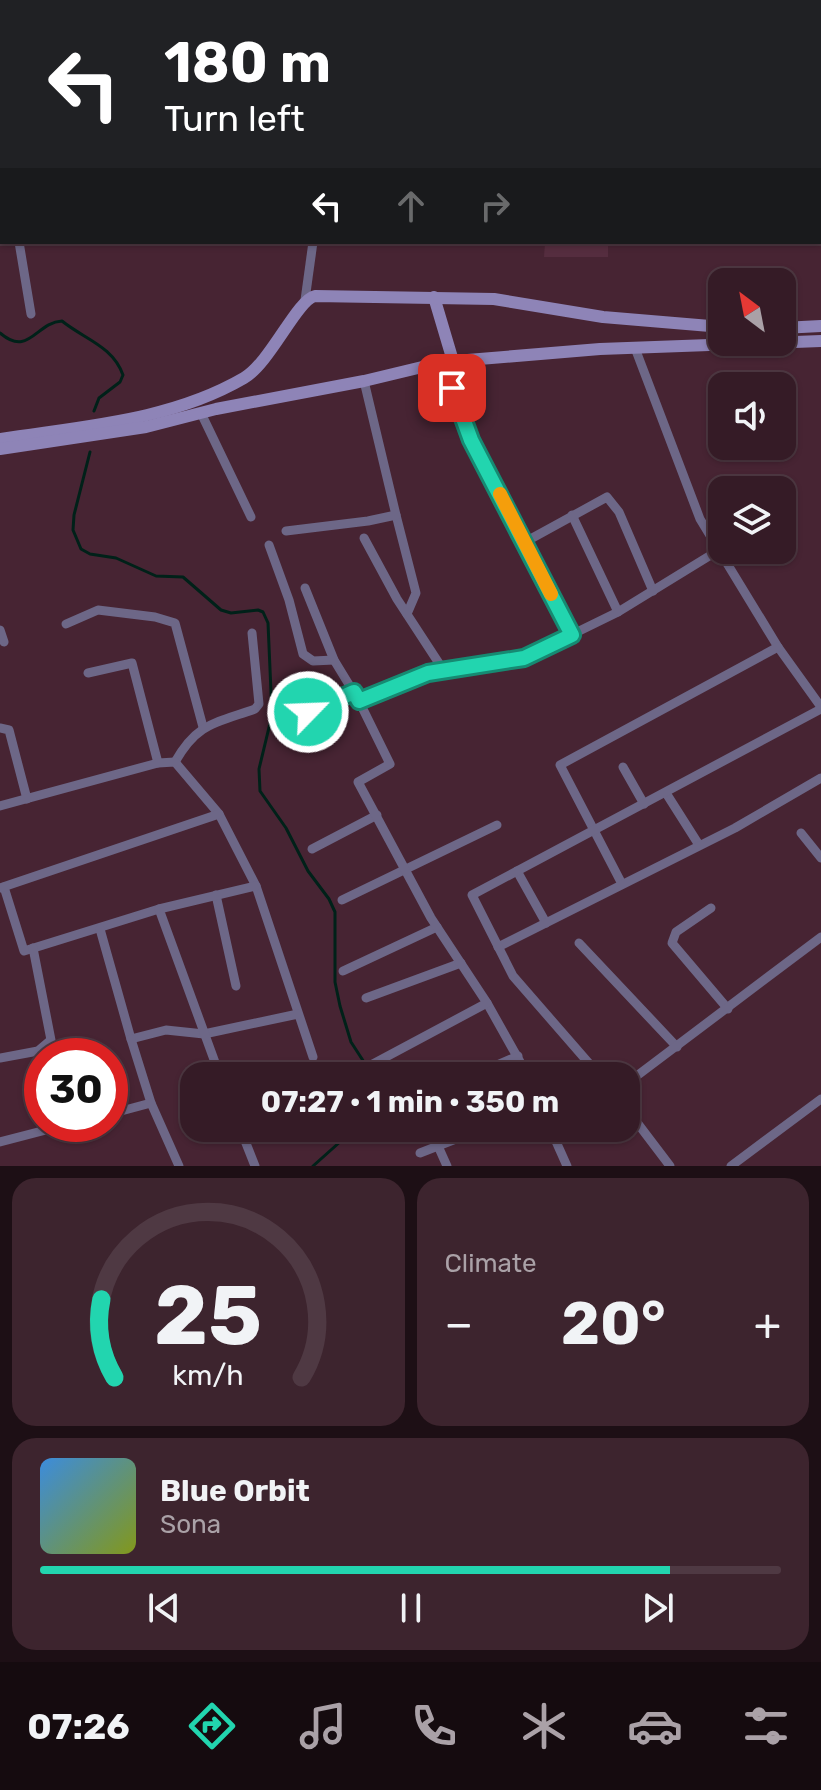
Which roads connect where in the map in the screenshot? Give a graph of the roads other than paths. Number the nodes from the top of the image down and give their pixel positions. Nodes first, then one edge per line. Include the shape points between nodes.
1 (19, 244) edge
2 (313, 244) edge
3 (434, 297) junction
4 (305, 300) junction
5 (31, 314) dead end
6 (708, 326) edge
7 (821, 326) edge
8 (796, 327) edge
9 (821, 341) edge
10 (635, 348) junction
11 (448, 361) junction
12 (364, 381) junction
13 (201, 413) junction
14 (0, 439) edge
15 (0, 449) edge
16 (396, 515) junction
17 (572, 515) junction
18 (251, 517) dead end
19 (286, 531) dead end
20 (708, 532) edge
21 (364, 538) dead end
22 (525, 542) junction
23 (269, 545) dead end
24 (708, 557) edge
25 (728, 564) edge
26 (305, 588) dead end
27 (653, 591) junction
28 (618, 612) junction
29 (407, 614) junction
30 (66, 624) dead end
31 (0, 630) edge
32 (252, 633) dead end
33 (572, 635) junction
34 (4, 642) dead end
35 (778, 647) junction
36 (334, 660) junction
37 (444, 671) junction
38 (88, 673) dead end
39 (356, 697) junction
40 (821, 708) edge
41 (308, 712) dead end
42 (203, 727) junction
43 (0, 728) edge
44 (175, 762) junction
45 (158, 763) junction
46 (623, 767) dead end
47 (821, 778) edge
48 (666, 793) junction
49 (27, 799) junction
50 (644, 804) junction
51 (0, 806) edge
52 (219, 814) junction
53 (377, 815) junction
54 (497, 825) dead end
55 (594, 829) junction
56 (801, 833) dead end
57 (699, 845) junction
58 (312, 849) dead end
59 (821, 858) edge
60 (406, 868) junction
61 (517, 871) junction
62 (622, 884) junction
63 (256, 886) junction
64 (2, 887) edge
65 (216, 895) junction
66 (342, 900) dead end
67 (711, 908) dead end
68 (159, 909) junction
69 (546, 923) junction
70 (437, 927) junction
71 (100, 929) junction
72 (821, 937) edge
73 (579, 943) dead end
74 (498, 947) junction
75 (33, 948) junction
76 (461, 963) junction
77 (343, 971) dead end
78 (236, 986) dead end
79 (366, 998) dead end
80 (487, 1003) junction
81 (728, 1009) junction
82 (298, 1014) junction
83 (204, 1034) junction
84 (131, 1039) junction
85 (677, 1047) junction
86 (518, 1056) junction
87 (313, 1057) dead end
88 (0, 1058) edge
89 (215, 1062) edge
90 (377, 1062) edge
91 (504, 1062) edge
92 (521, 1062) edge
93 (588, 1062) edge
94 (640, 1074) edge
95 (821, 1099) edge
96 (151, 1103) junction
97 (128, 1109) edge
98 (640, 1126) edge
99 (24, 1136) edge
100 (0, 1142) edge
101 (246, 1142) edge
102 (448, 1142) edge
103 (556, 1142) edge
104 (438, 1146) junction
105 (420, 1153) dead end
106 (179, 1166) edge
107 (255, 1166) edge
108 (447, 1166) edge
109 (567, 1166) edge
110 (670, 1166) edge
111 (731, 1166) edge

1 - 5 street
2 - 4 street
3 - 4 main road via 325,295
3 - 6 main road via 494,299 603,317
3 - 11 main road
4 - 14 main road via 258,367 214,392 143,417
7 - 8 main road
9 - 10 main road
10 - 11 main road
10 - 20 street
11 - 12 main road
11 - 22 street via 471,440
12 - 13 main road
12 - 16 street
13 - 15 main road via 146,427
13 - 18 street
16 - 19 street
16 - 29 street via 416,593
17 - 22 street
17 - 27 street via 607,497 614,503
17 - 28 street
21 - 29 street
22 - 33 street
23 - 36 street via 303,654 313,661
24 - 27 street
25 - 35 street
26 - 36 street
27 - 28 street
28 - 33 street
29 - 37 street
30 - 42 street via 98,610 175,623
31 - 34 street
32 - 42 street via 259,704
33 - 37 street via 524,658
35 - 40 street
35 - 55 street via 560,765
36 - 39 street
37 - 39 street
38 - 45 street via 132,663
39 - 41 street
39 - 53 street via 390,764 358,782
40 - 48 street
42 - 44 street
43 - 49 street via 9,730
44 - 45 street
44 - 52 street
45 - 49 street
46 - 50 street
47 - 57 street
48 - 50 street
48 - 57 street
49 - 51 street
50 - 55 street
52 - 63 street
52 - 64 street
53 - 58 street
53 - 60 street
54 - 60 street
55 - 61 street
55 - 62 street
56 - 59 street
57 - 62 street
60 - 66 street
60 - 70 street
61 - 69 street
61 - 74 street via 472,895
62 - 69 street
63 - 65 street
63 - 82 street
64 - 75 street via 24,951
65 - 68 street
65 - 78 street
67 - 81 street via 676,932 672,943
68 - 71 street
68 - 83 street
69 - 74 street
70 - 76 street
70 - 77 street
71 - 75 street
71 - 84 street
72 - 81 street
73 - 85 street
74 - 93 street via 513,976
75 - 88 street via 51,1040 38,1051
76 - 79 street
76 - 80 street
80 - 86 street
80 - 90 street
81 - 85 street
82 - 83 street
82 - 87 street
83 - 84 street via 166,1030
83 - 89 street
84 - 96 street
85 - 94 street
86 - 91 street
86 - 92 street
95 - 111 street
96 - 97 street
96 - 106 street
98 - 110 street
99 - 100 street
101 - 107 street
102 - 104 street
103 - 109 street
104 - 105 street
104 - 108 street

